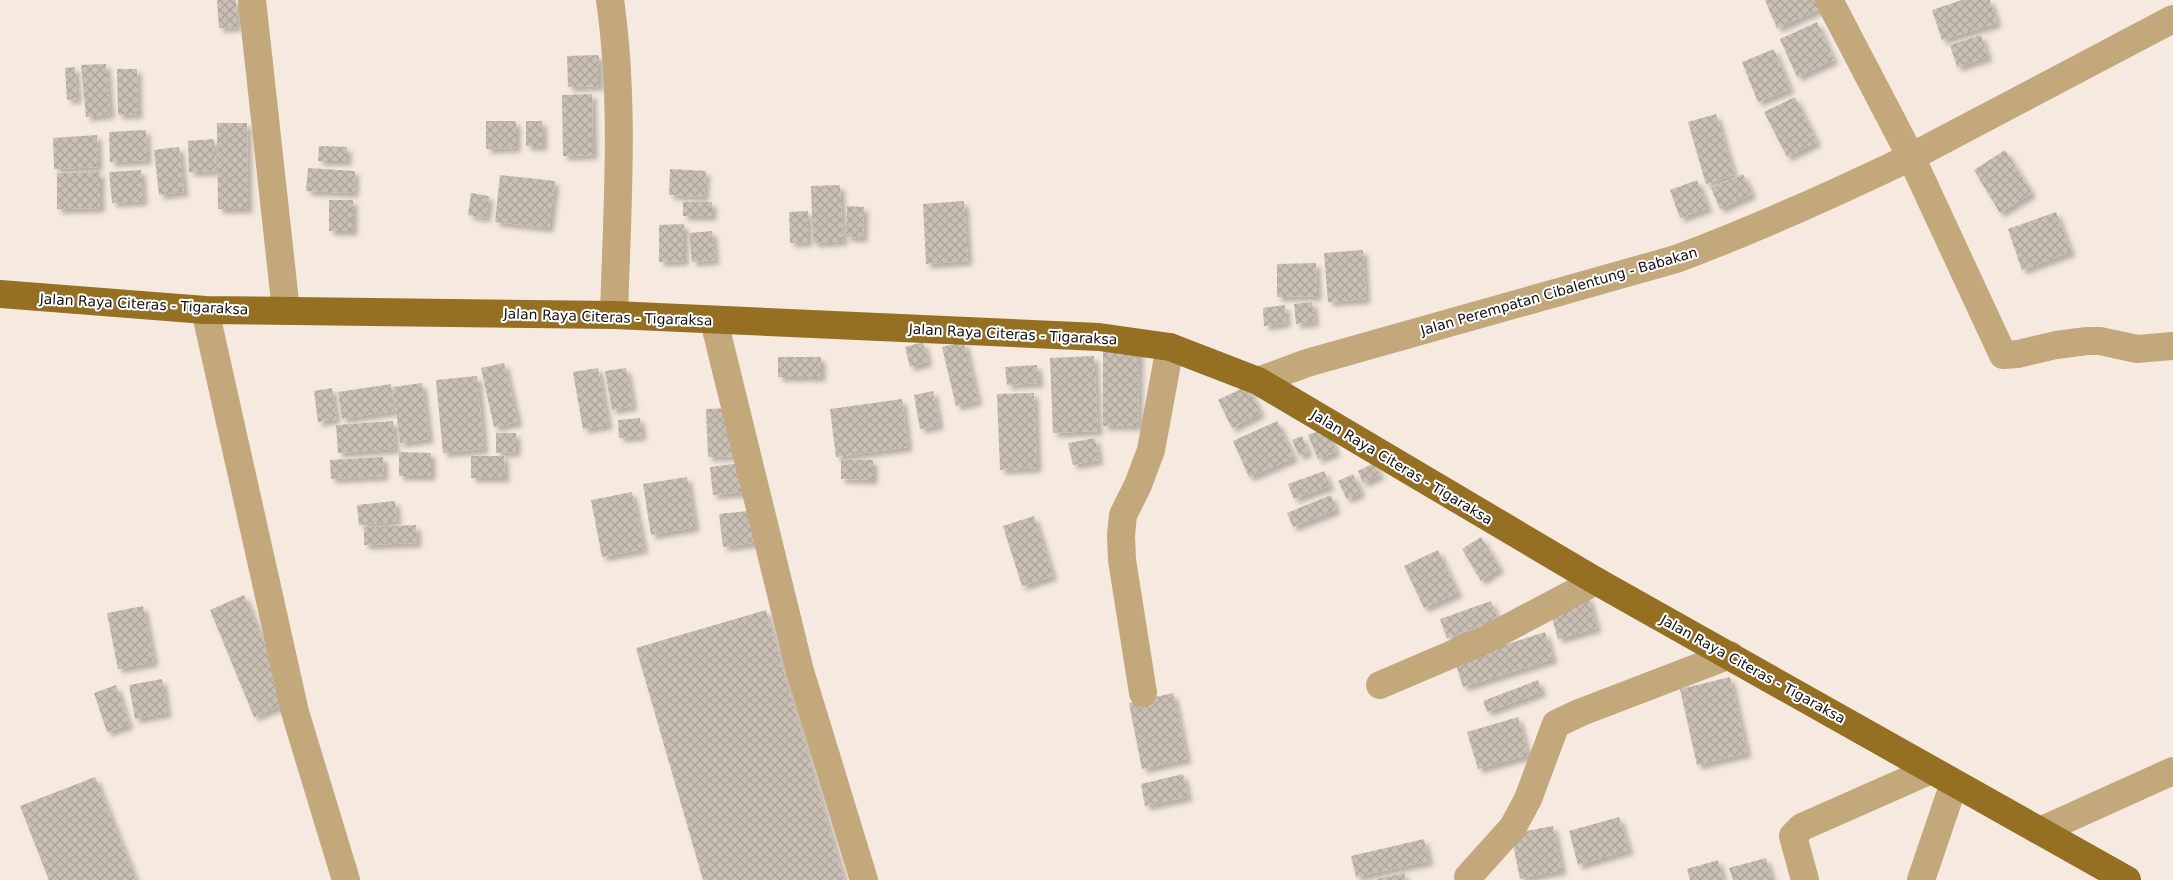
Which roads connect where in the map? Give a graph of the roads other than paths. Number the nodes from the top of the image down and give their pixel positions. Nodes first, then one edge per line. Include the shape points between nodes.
1 (252, 0) edge
2 (610, 0) edge
3 (1829, 0) edge
4 (2173, 19) edge
5 (1911, 157) junction
6 (0, 294) edge
7 (205, 310) junction
8 (286, 310) junction
9 (614, 315) junction
10 (714, 321) junction
11 (2173, 346) edge
12 (1170, 347) junction
13 (1258, 382) junction
14 (1596, 581) junction
15 (1730, 655) junction
16 (1380, 685) dead end
17 (1143, 693) dead end
18 (2173, 771) edge
19 (1942, 776) junction
20 (2040, 831) junction
21 (1468, 877) dead end
22 (346, 880) edge
23 (864, 880) edge
24 (1805, 880) edge
25 (1921, 880) edge
26 (2127, 880) edge

1 - 8 street
2 - 9 street via 619,114
3 - 5 street
4 - 5 street, Jalan Perempatan Cibalentung - Babakan
5 - 11 street via 2003,355 2087,341 2137,349
5 - 13 street, Jalan Perempatan Cibalentung - Babakan via 1815,203 1676,259 1307,363
6 - 7 main road, Jalan Raya Citeras - Tigaraksa
7 - 8 main road, Jalan Raya Citeras - Tigaraksa
7 - 22 street via 295,712
8 - 9 main road, Jalan Raya Citeras - Tigaraksa
9 - 10 main road, Jalan Raya Citeras - Tigaraksa
10 - 12 main road, Jalan Raya Citeras - Tigaraksa via 1099,337
10 - 23 street via 800,671
12 - 13 main road, Jalan Raya Citeras - Tigaraksa
12 - 17 street via 1150,450 1123,515 1121,535
13 - 14 main road, Jalan Raya Citeras - Tigaraksa
14 - 15 main road, Jalan Raya Citeras - Tigaraksa
14 - 16 street via 1483,641
15 - 19 main road, Jalan Raya Citeras - Tigaraksa
15 - 21 street via 1556,724 1528,799 1513,827
18 - 20 street
19 - 20 main road, Jalan Raya Citeras - Tigaraksa
19 - 24 street via 1802,827 1793,836
19 - 25 street
20 - 26 main road, Jalan Raya Citeras - Tigaraksa

